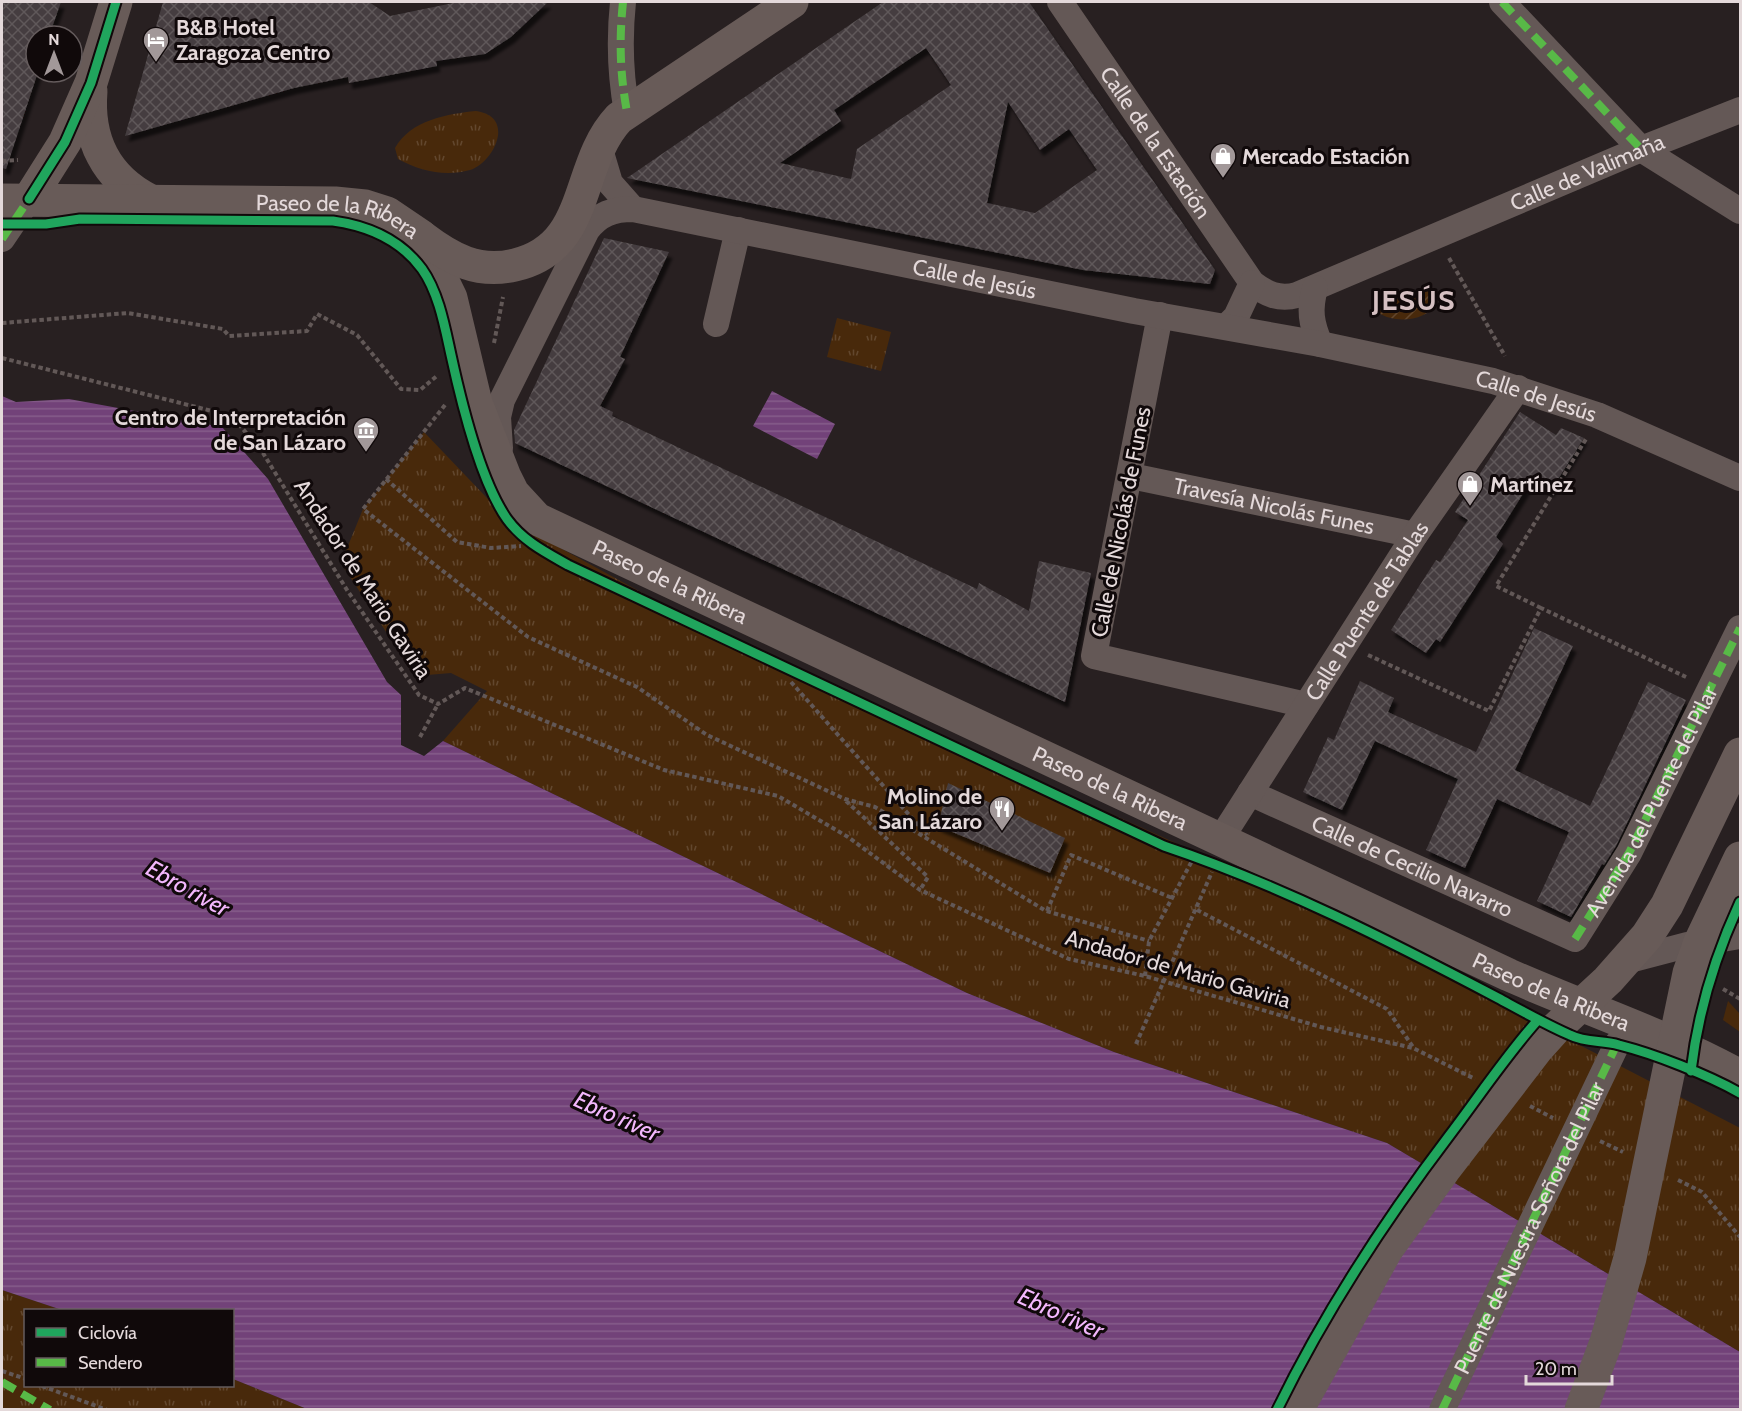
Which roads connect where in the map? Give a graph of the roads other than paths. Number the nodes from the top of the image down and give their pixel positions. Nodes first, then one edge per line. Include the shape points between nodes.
1 (116, 2) edge
2 (623, 2) edge
3 (792, 2) edge
4 (1060, 2) edge
5 (1502, 2) edge
6 (91, 83) junction
7 (1740, 110) edge
8 (627, 112) junction
9 (599, 146) junction
10 (1641, 149) junction
11 (15, 199) edge
12 (149, 200) junction
13 (633, 209) junction
14 (1740, 211) edge
15 (738, 230) junction
16 (421, 236) junction
17 (2, 239) edge
18 (1252, 283) junction
19 (1315, 288) junction
20 (1160, 315) junction
21 (716, 324) dead end
22 (1227, 326) junction
23 (1320, 344) junction
24 (1518, 388) junction
25 (503, 470) junction
26 (1131, 476) junction
27 (1740, 478) edge
28 (1415, 535) junction
29 (1740, 628) edge
30 (1306, 705) junction
31 (1740, 754) edge
32 (1250, 793) junction
33 (1207, 852) junction
34 (1740, 858) edge
35 (1740, 936) edge
36 (1575, 939) joint
37 (1700, 942) junction
38 (1626, 961) junction
39 (1580, 1007) junction
40 (1673, 1042) junction
41 (1617, 1044) dead end
42 (1740, 1076) edge
43 (1297, 1410) edge
44 (1442, 1410) edge
45 (1581, 1410) edge

1 - 6 main road
2 - 8 street via 620,75
3 - 8 main road
4 - 18 street, Calle de la Estación
5 - 10 street
6 - 11 main road via 65,142
6 - 12 main road via 91,122 100,154 117,177
7 - 10 street, Calle de Valimaña
8 - 9 main road
9 - 13 street via 610,183
9 - 16 main road via 564,234 526,262 489,268 471,266
10 - 14 street
10 - 19 street, Calle de Valimaña via 1440,244
11 - 12 main road, Paseo de la Ribera
11 - 17 street
12 - 16 main road, Paseo de la Ribera via 365,206 403,222
13 - 15 street, Calle de Jesús
13 - 25 street, Paseo de la Ribera via 601,216 587,230 513,375 498,417
15 - 20 street, Calle de Jesús
15 - 21 street
16 - 25 main road, Paseo de la Ribera via 451,298 476,403
18 - 19 street via 1280,297
18 - 22 street via 1236,317
19 - 23 street via 1310,319
20 - 22 street, Calle de Jesús
20 - 26 street, Calle de Nicolás de Funes
22 - 23 street, Calle de Jesús
23 - 24 street, Calle de Jesús
24 - 27 street, Calle de Jesús via 1597,415
24 - 28 street, Calle Puente de Tablas
25 - 33 main road, Paseo de la Ribera via 513,493 537,519
26 - 28 street, Travesía Nicolás Funes
26 - 30 street, Calle de Nicolás de Funes via 1094,656
28 - 30 street, Calle Puente de Tablas
29 - 36 street, Avenida del Puente del Pilar via 1629,853
30 - 32 street, Calle Puente de Tablas
31 - 38 main road via 1667,905
32 - 33 street, Calle Puente de Tablas
32 - 36 street, Calle de Cecilio Navarro
33 - 39 main road, Paseo de la Ribera
34 - 37 main road
35 - 37 street
37 - 38 street
37 - 40 main road
38 - 39 main road
39 - 40 main road, Paseo de la Ribera
39 - 43 main road via 1538,1049 1387,1248
40 - 42 main road, Paseo de la Ribera
40 - 45 main road via 1630,1258
41 - 44 street, Puente de Nuestra Señora del Pilar

